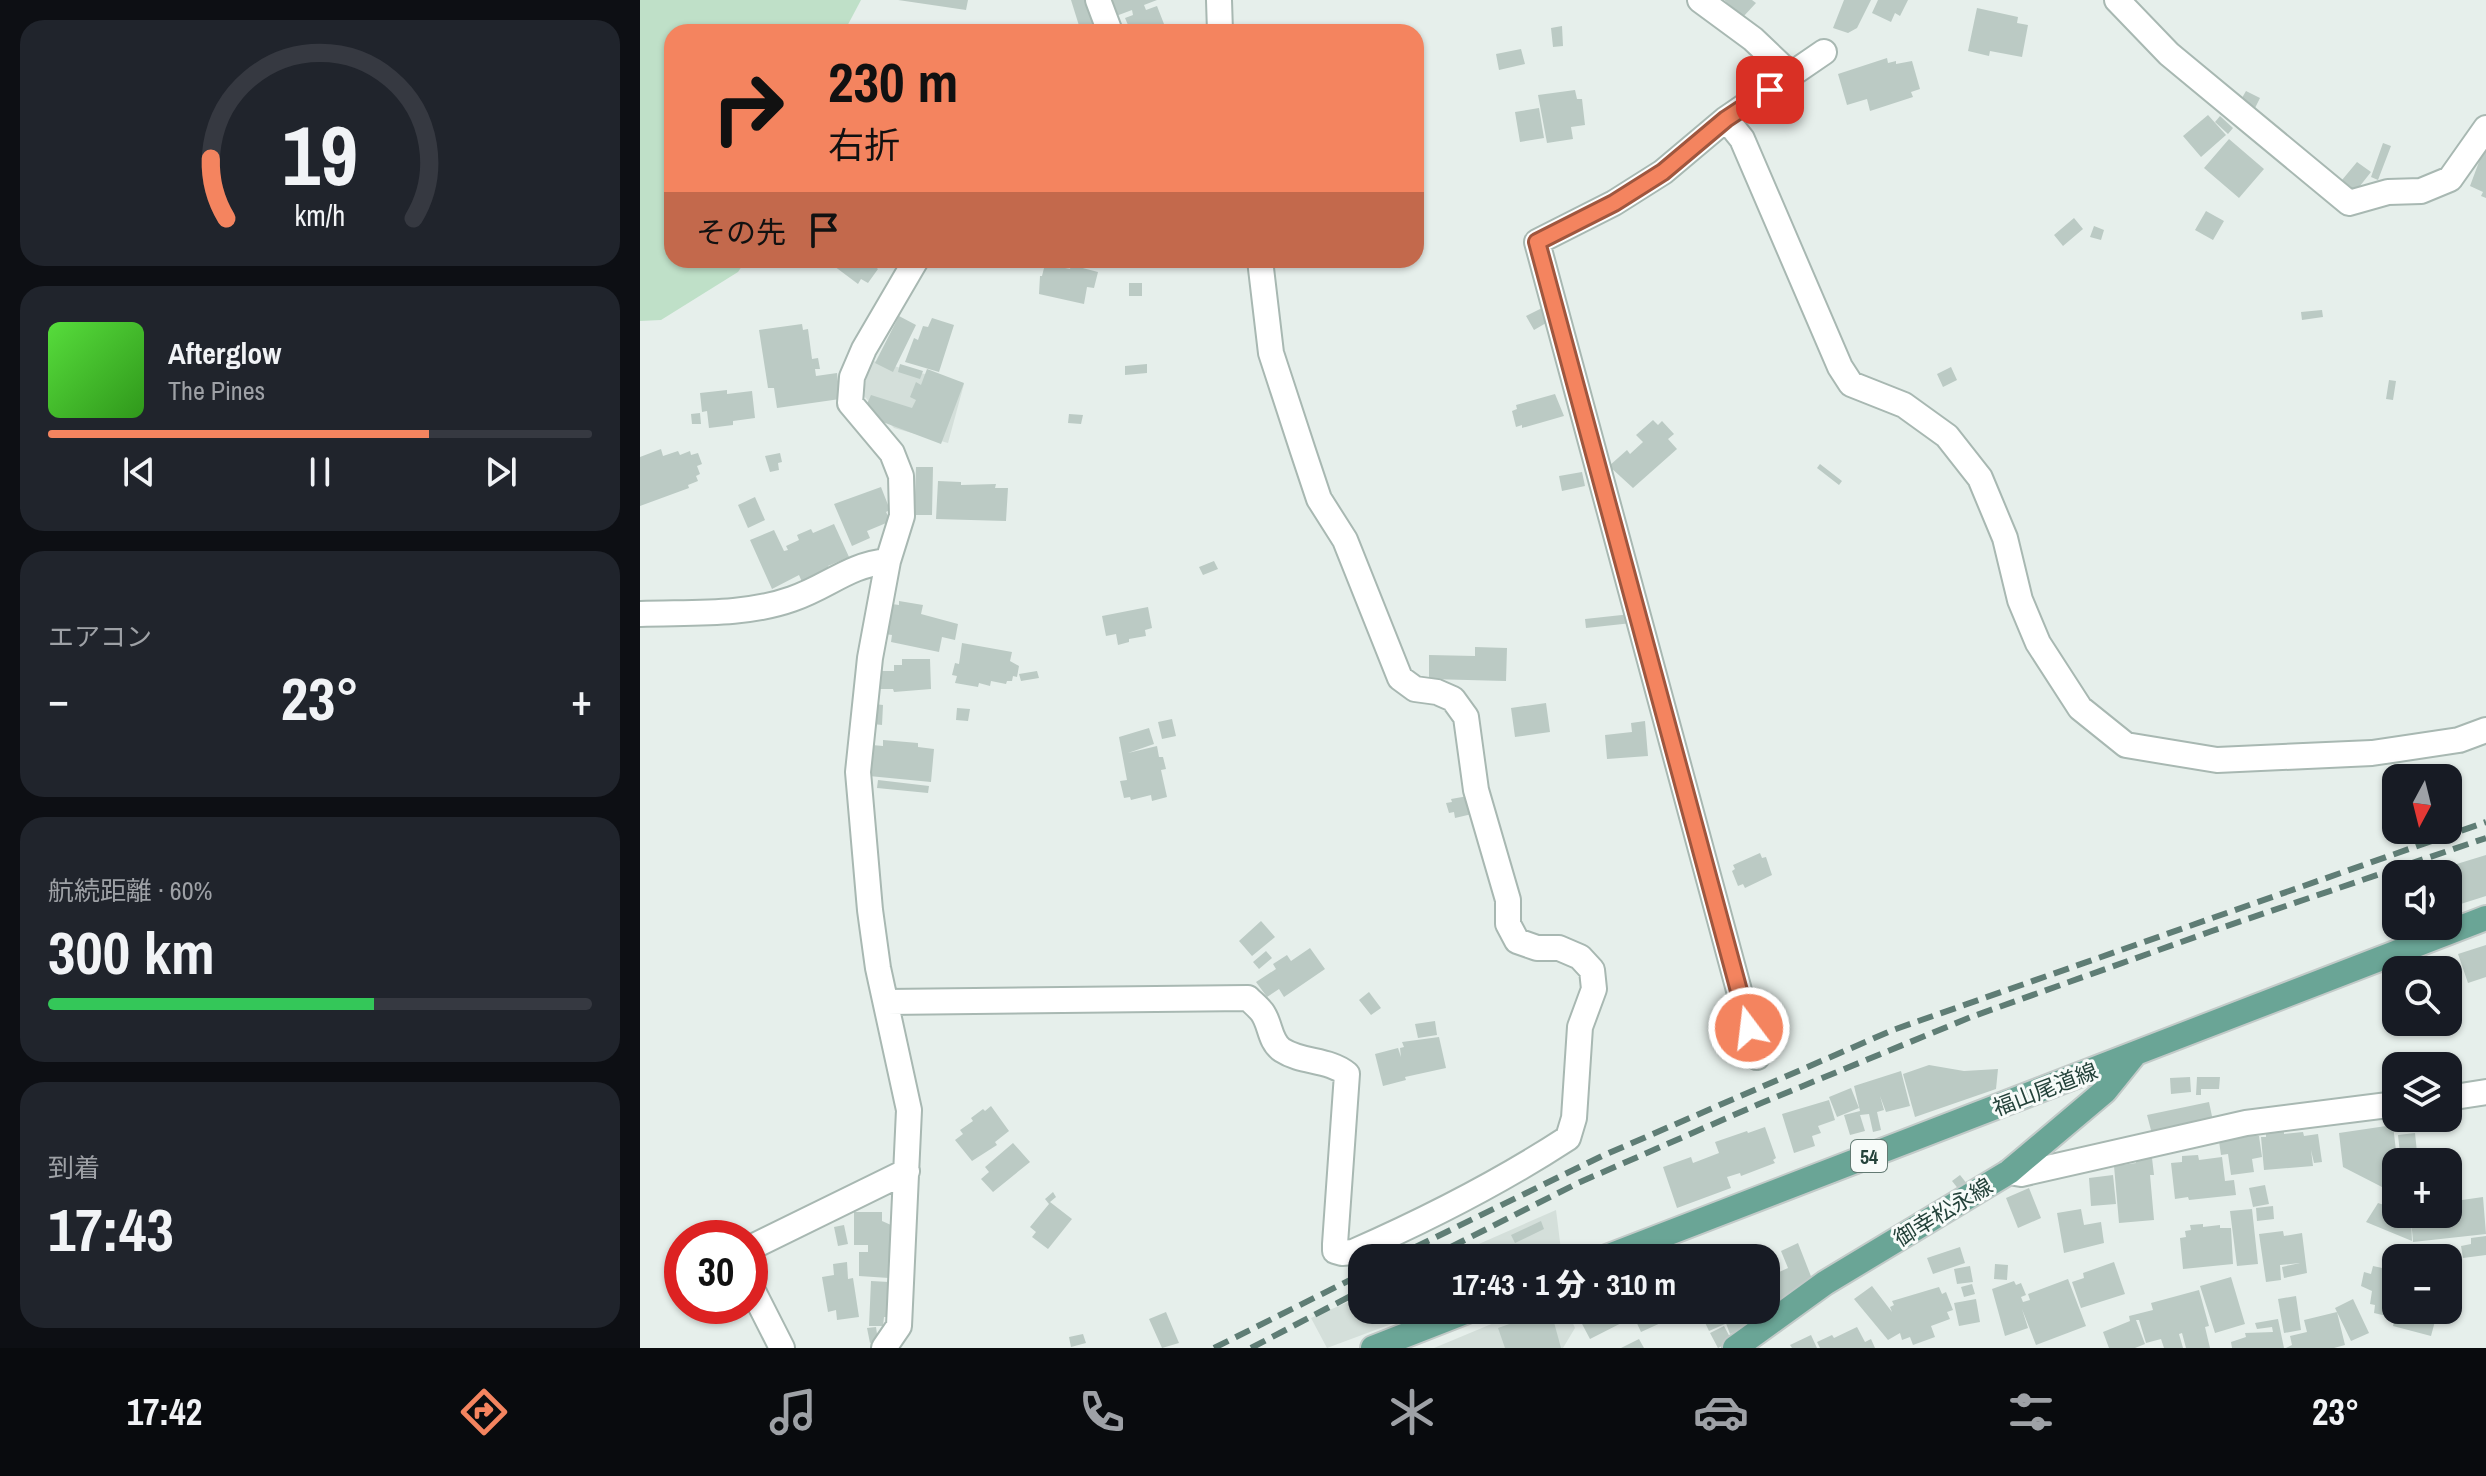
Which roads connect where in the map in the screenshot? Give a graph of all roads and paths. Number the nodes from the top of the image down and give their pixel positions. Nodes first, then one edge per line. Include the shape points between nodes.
1 (1098, 0) edge
2 (1219, 0) edge
3 (1700, 0) edge
4 (2117, 0) edge
5 (1107, 24) edge
6 (1220, 24) edge
7 (1824, 52) dead end
8 (1792, 76) junction
9 (1726, 119) junction
10 (2486, 128) edge
11 (911, 268) edge
12 (1261, 268) edge
13 (888, 561) junction
14 (640, 614) edge
15 (2486, 730) edge
16 (2486, 918) edge
17 (887, 1002) junction
18 (2134, 1055) junction
19 (1757, 1057) dead end
20 (2486, 1092) edge
21 (2462, 1096) edge
22 (2382, 1106) edge
23 (907, 1171) junction
24 (2009, 1172) junction
25 (768, 1239) edge
26 (1641, 1244) edge
27 (768, 1320) edge
28 (1434, 1324) edge
29 (782, 1348) edge
30 (884, 1348) edge
31 (1373, 1348) edge
32 (1735, 1348) edge

1 - 5 street
2 - 6 street
3 - 8 street
4 - 10 street via 2169,54 2349,203 2388,192 2421,191 2450,179
7 - 8 street
8 - 9 street
9 - 15 street via 1742,139 1840,367 1851,384 1904,405 1937,428 1980,478 2038,643 2091,717 2126,745 2217,760 2372,753 2459,740
9 - 19 street via 1663,172 1537,242
11 - 13 street via 852,377 850,403 892,453 901,476 902,516
12 - 17 street via 1274,364 1319,499 1345,540 1400,678 1415,689 1453,699 1466,717 1476,790 1508,900 1508,924 1517,941 1559,948 1580,957 1592,970 1594,989 1580,1027 1568,1138 1427,1220 1342,1253 1335,1251 1335,1244 1347,1074 1281,1050 1262,1012 1248,998
13 - 14 street via 865,563 795,599 759,609
13 - 17 street via 864,696 858,772 870,910
16 - 18 main road, 福山尾道線 / 54
17 - 23 street via 909,1110
18 - 24 main road, 御幸松永線 via 2105,1091
18 - 26 main road, 福山尾道線 / 54
20 - 21 street
22 - 24 street via 2246,1123 2021,1174
23 - 25 street
23 - 30 street via 899,1326
24 - 32 main road, 御幸松永線 via 1825,1283
27 - 29 street
28 - 31 main road

